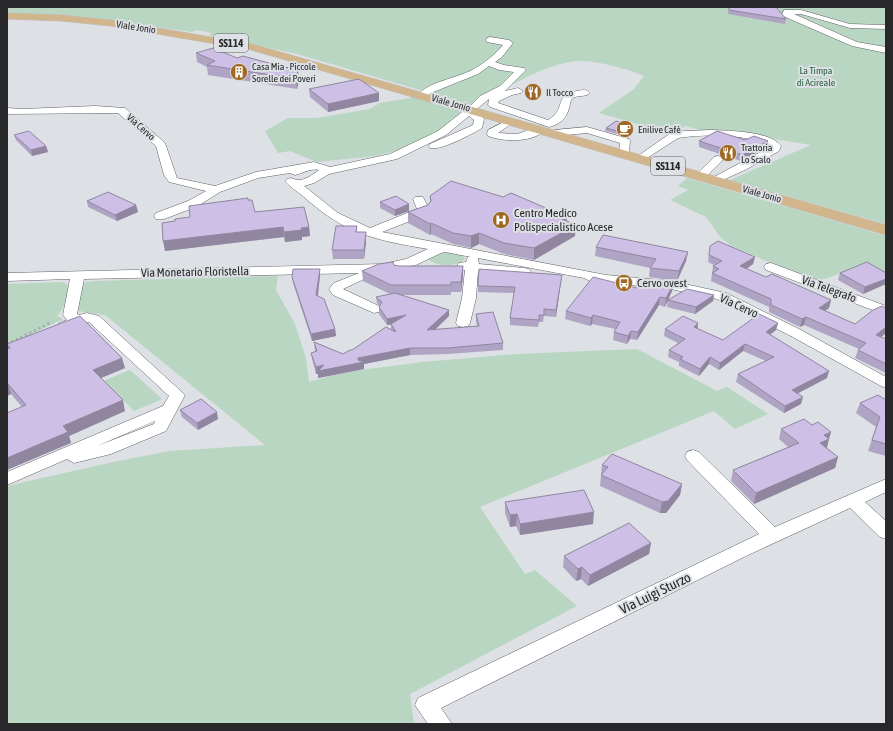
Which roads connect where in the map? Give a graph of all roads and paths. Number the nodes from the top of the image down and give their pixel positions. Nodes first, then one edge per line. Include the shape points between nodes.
1 (782, 7) edge
2 (794, 11) junction
3 (7, 16) edge
4 (886, 27) edge
5 (490, 40) dead end
6 (886, 50) edge
7 (488, 62) junction
8 (518, 91) dead end
9 (585, 93) dead end
10 (423, 95) junction
11 (450, 103) junction
12 (7, 111) edge
13 (506, 124) dead end
14 (541, 129) junction
15 (393, 157) junction
16 (640, 158) junction
17 (718, 159) dead end
18 (303, 168) junction
19 (323, 168) junction
20 (270, 173) junction
21 (701, 176) junction
22 (716, 180) junction
23 (291, 181) junction
24 (311, 181) junction
25 (216, 190) junction
26 (310, 195) junction
27 (419, 199) dead end
28 (160, 216) dead end
29 (886, 230) edge
30 (369, 233) junction
31 (411, 242) junction
32 (445, 248) junction
33 (426, 262) junction
34 (469, 262) junction
35 (771, 267) dead end
36 (380, 268) junction
37 (449, 268) edge
38 (78, 275) junction
39 (7, 277) edge
40 (374, 309) dead end
41 (886, 311) edge
42 (74, 316) junction
43 (463, 323) dead end
44 (51, 331) edge
45 (7, 344) edge
46 (886, 383) edge
47 (693, 456) dead end
48 (7, 479) edge
49 (886, 485) edge
50 (852, 500) junction
51 (886, 532) edge
52 (772, 536) junction
53 (441, 724) edge

1 - 2 street
2 - 4 street via 850,26
2 - 6 street via 786,14 855,44
3 - 10 main road, Viale Jonio / SS114 via 111,23 252,47
5 - 7 street via 509,43 499,55
7 - 10 street via 475,72
7 - 15 street via 502,68 521,70 503,88 483,98 442,133
8 - 9 street via 494,99 493,105 518,116 549,124 560,118 564,112 566,99 572,94
10 - 11 main road, Viale Jonio / SS114
11 - 14 main road, Viale Jonio / SS114
11 - 15 street via 475,115 479,119 478,126 440,144
12 - 25 street, Via Cervo via 121,110 161,145 173,180
13 - 14 street via 492,134 513,137
14 - 16 main road, Viale Jonio / SS114
15 - 19 street
16 - 21 main road, Viale Jonio / SS114
16 - 22 street via 675,135 681,134 747,136 776,146 775,149
17 - 21 street
18 - 19 street
18 - 20 street
18 - 23 street via 291,174
19 - 24 street
20 - 23 street
20 - 25 street via 256,175
21 - 22 main road, Viale Jonio / SS114
22 - 29 main road, Viale Jonio / SS114
23 - 24 street
23 - 26 street
24 - 26 street via 308,187
25 - 28 street via 192,204
26 - 30 street via 339,219
27 - 30 street via 424,210
30 - 31 street
31 - 32 street
31 - 33 street via 421,250
32 - 33 street, Via Monetario Floristella via 429,251
32 - 34 street
33 - 36 street, Via Monetario Floristella via 397,270
34 - 37 street
34 - 43 street via 468,298
34 - 46 street, Via Cervo via 671,285 721,296 796,333
35 - 41 street, Via Telegrafo
36 - 38 street, Via Monetario Floristella
36 - 40 street via 336,289
38 - 39 street, Via Monetario Floristella
38 - 42 street
42 - 44 street
42 - 45 path via 55,321
42 - 48 street via 94,319 177,395 160,427 105,450 44,463
47 - 52 street
49 - 50 street, Via Luigi Sturzo
50 - 51 street
50 - 52 street, Via Luigi Sturzo
52 - 53 street, Via Luigi Sturzo via 426,705

